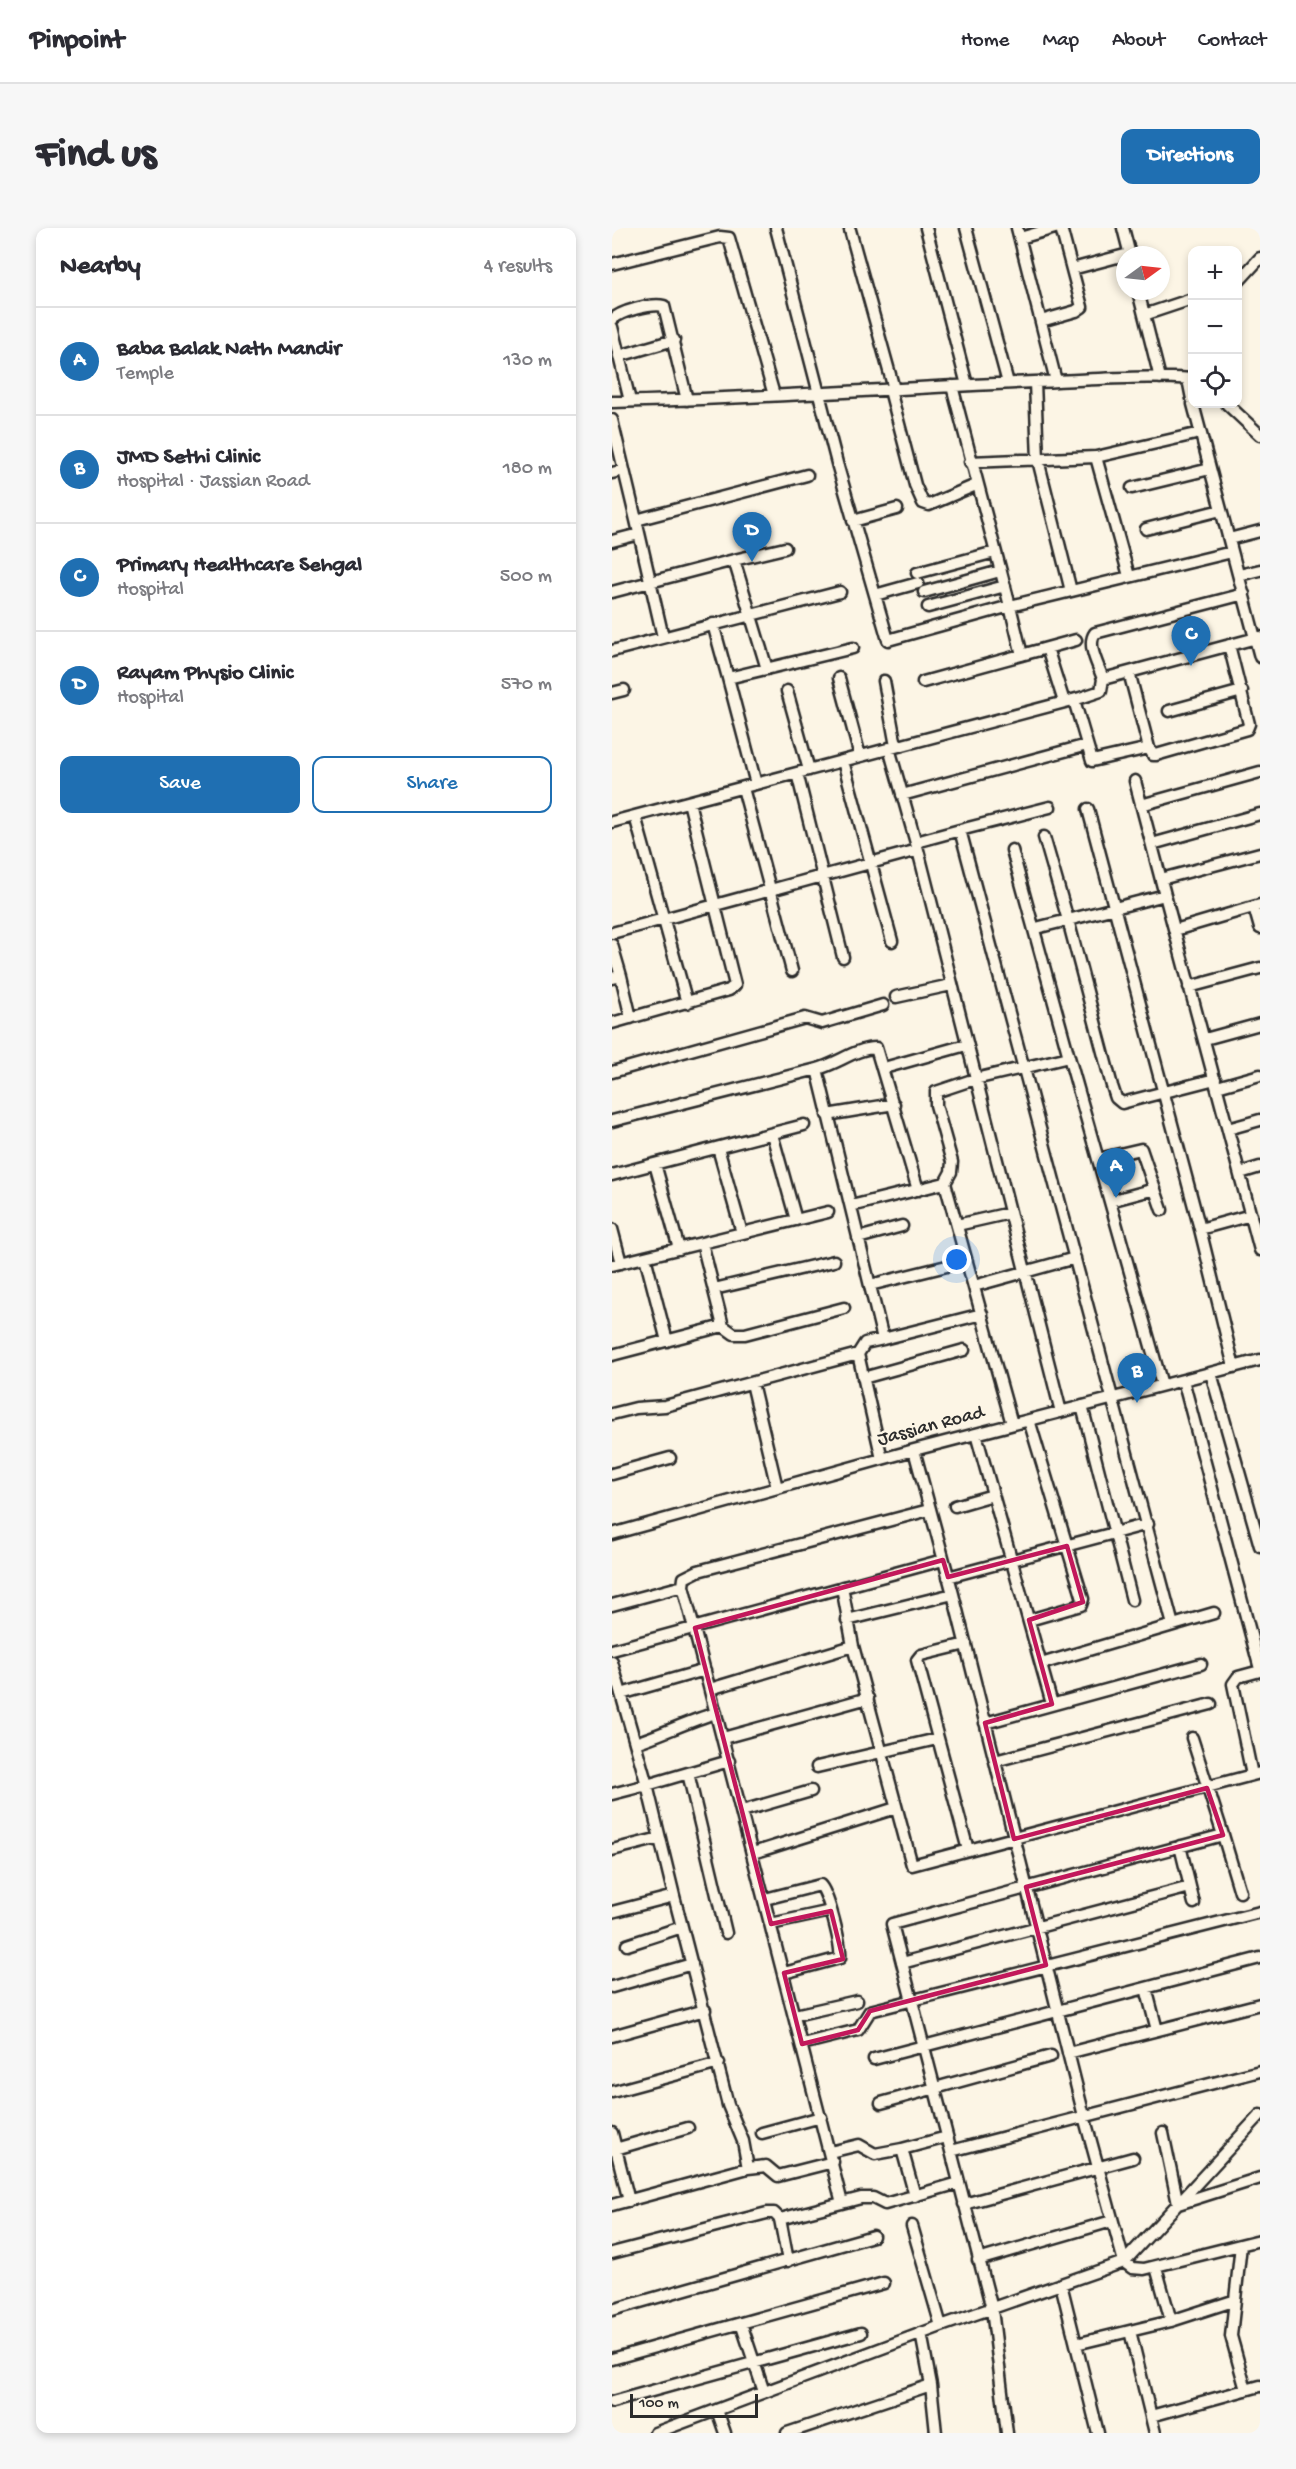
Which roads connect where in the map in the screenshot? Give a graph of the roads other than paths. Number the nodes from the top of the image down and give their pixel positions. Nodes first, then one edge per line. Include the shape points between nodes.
1 (776, 228) edge
2 (926, 228) edge
3 (966, 228) edge
4 (1055, 228) edge
5 (1061, 228) edge
6 (1123, 228) edge
7 (850, 230) dead end
8 (1019, 233) edge
9 (1126, 246) edge
10 (1116, 258) edge
11 (1260, 258) edge
12 (612, 264) edge
13 (1072, 269) junction
14 (1242, 278) edge
15 (1140, 300) edge
16 (1189, 300) edge
17 (1144, 315) junction
18 (612, 320) edge
19 (1041, 321) junction
20 (612, 327) edge
21 (674, 340) junction
22 (619, 356) junction
23 (1160, 378) junction
24 (1188, 379) edge
25 (1056, 381) junction
26 (1035, 382) junction
27 (1008, 383) junction
28 (967, 385) junction
29 (952, 386) junction
30 (892, 390) junction
31 (819, 393) junction
32 (774, 395) junction
33 (687, 400) junction
34 (630, 401) junction
35 (612, 402) edge
36 (1195, 408) edge
37 (1231, 408) edge
38 (612, 420) edge
39 (1200, 433) junction
40 (1260, 435) edge
41 (1096, 457) junction
42 (1038, 460) junction
43 (970, 462) junction
44 (1210, 469) junction
45 (624, 470) junction
46 (612, 473) edge
47 (807, 475) dead end
48 (976, 484) junction
49 (1132, 488) dead end
50 (897, 509) dead end
51 (1221, 510) junction
52 (636, 520) junction
53 (853, 521) junction
54 (1146, 529) dead end
55 (1260, 531) edge
56 (639, 534) junction
57 (1229, 539) junction
58 (612, 541) edge
59 (785, 548) dead end
60 (995, 552) junction
61 (1232, 552) junction
62 (734, 560) junction
63 (1260, 570) edge
64 (1000, 571) junction
65 (1239, 575) junction
66 (1129, 576) junction
67 (651, 583) junction
68 (919, 583) junction
69 (1005, 586) junction
70 (1071, 591) junction
71 (612, 592) edge
72 (840, 592) dead end
73 (1244, 594) junction
74 (875, 595) junction
75 (1010, 606) junction
76 (928, 607) dead end
77 (750, 614) junction
78 (713, 624) junction
79 (663, 637) junction
80 (1258, 638) edge
81 (1076, 639) dead end
82 (1229, 645) junction
83 (853, 648) dead end
84 (1047, 648) junction
85 (612, 651) edge
86 (1022, 655) junction
87 (1260, 657) edge
88 (767, 669) junction
89 (1128, 672) junction
90 (728, 678) junction
91 (839, 678) dead end
92 (1103, 679) junction
93 (884, 681) dead end
94 (923, 682) dead end
95 (624, 690) dead end
96 (787, 691) dead end
97 (1242, 691) junction
98 (612, 693) edge
99 (1069, 701) junction
100 (1169, 711) dead end
101 (1087, 745) junction
102 (893, 747) junction
103 (1149, 748) junction
104 (860, 756) junction
105 (843, 761) junction
106 (809, 770) junction
107 (1260, 772) edge
108 (797, 773) junction
109 (1135, 781) dead end
110 (756, 784) junction
111 (743, 788) junction
112 (902, 795) junction
113 (689, 802) junction
114 (1141, 805) junction
115 (1050, 807) dead end
116 (1088, 809) dead end
117 (1260, 814) edge
118 (635, 816) junction
119 (612, 822) edge
120 (960, 830) junction
121 (1044, 837) dead end
122 (1152, 844) junction
123 (917, 846) junction
124 (1012, 850) dead end
125 (1260, 853) edge
126 (870, 863) junction
127 (822, 876) junction
128 (1161, 879) junction
129 (770, 890) junction
130 (1165, 895) junction
131 (715, 905) junction
132 (1257, 906) edge
133 (1115, 908) junction
134 (664, 919) junction
135 (1068, 920) junction
136 (1036, 928) junction
137 (1260, 928) edge
138 (1174, 930) junction
139 (612, 933) edge
140 (892, 941) dead end
141 (612, 945) edge
142 (843, 957) dead end
143 (1260, 968) edge
144 (792, 971) dead end
145 (616, 977) edge
146 (951, 985) junction
147 (1189, 987) junction
148 (896, 997) dead end
149 (687, 1003) junction
150 (884, 1005) dead end
151 (631, 1018) junction
152 (612, 1023) edge
153 (1260, 1024) edge
154 (1205, 1039) junction
155 (966, 1045) junction
156 (1069, 1057) junction
157 (884, 1068) junction
158 (1024, 1068) junction
159 (817, 1069) junction
160 (612, 1072) edge
161 (1260, 1075) edge
162 (975, 1079) junction
163 (1216, 1083) junction
164 (1162, 1094) junction
165 (894, 1104) junction
166 (827, 1115) junction
167 (1260, 1120) edge
168 (612, 1121) edge
169 (804, 1125) dead end
170 (1228, 1129) junction
171 (772, 1134) junction
172 (718, 1148) junction
173 (1098, 1159) junction
174 (655, 1164) junction
175 (1260, 1167) edge
176 (1240, 1173) junction
177 (612, 1175) edge
178 (945, 1183) junction
179 (1155, 1189) junction
180 (918, 1190) junction
181 (1110, 1201) junction
182 (851, 1206) junction
183 (1162, 1210) dead end
184 (828, 1212) dead end
185 (1010, 1213) junction
186 (796, 1220) junction
187 (1255, 1220) edge
188 (957, 1225) junction
189 (902, 1226) dead end
190 (612, 1229) edge
191 (1200, 1229) junction
192 (742, 1233) junction
193 (858, 1238) junction
194 (702, 1243) junction
195 (679, 1249) junction
196 (1260, 1250) edge
197 (645, 1257) junction
198 (1075, 1258) junction
199 (834, 1261) dead end
200 (967, 1261) junction
201 (616, 1264) edge
202 (1025, 1271) junction
203 (870, 1285) junction
204 (974, 1286) junction
205 (714, 1289) junction
206 (844, 1308) dead end
207 (982, 1314) junction
208 (723, 1326) junction
209 (883, 1339) junction
210 (667, 1341) junction
211 (964, 1350) dead end
212 (858, 1354) junction
213 (612, 1355) edge
214 (1260, 1360) edge
215 (1234, 1367) junction
216 (1211, 1373) junction
217 (863, 1378) junction
218 (1183, 1380) junction
219 (752, 1383) junction
220 (1162, 1386) junction
221 (1112, 1398) junction
222 (1082, 1406) junction
223 (1061, 1412) junction
224 (612, 1414) edge
225 (1029, 1420) junction
226 (1012, 1424) junction
227 (976, 1434) junction
228 (914, 1450) junction
229 (670, 1458) dead end
230 (882, 1459) junction
231 (612, 1474) edge
232 (777, 1488) junction
233 (993, 1495) junction
234 (955, 1506) dead end
235 (929, 1510) junction
236 (1148, 1524) junction
237 (1114, 1533) junction
238 (612, 1534) edge
239 (1067, 1546) junction
240 (1260, 1546) edge
241 (943, 1560) junction
242 (1012, 1561) junction
243 (948, 1577) junction
244 (683, 1586) junction
245 (842, 1587) junction
246 (953, 1594) junction
247 (1132, 1600) dead end
248 (612, 1605) edge
249 (1214, 1613) dead end
250 (847, 1620) junction
251 (1029, 1620) junction
252 (1173, 1625) junction
253 (695, 1628) junction
254 (966, 1644) junction
255 (854, 1646) junction
256 (612, 1650) edge
257 (612, 1662) edge
258 (1041, 1664) junction
259 (1200, 1664) dead end
260 (705, 1670) junction
261 (1260, 1670) edge
262 (710, 1689) junction
263 (621, 1694) junction
264 (867, 1698) junction
265 (1052, 1704) junction
266 (1211, 1704) dead end
267 (716, 1713) junction
268 (986, 1723) junction
269 (723, 1738) junction
270 (1192, 1738) dead end
271 (937, 1739) junction
272 (635, 1743) junction
273 (882, 1753) junction
274 (729, 1761) junction
275 (995, 1761) junction
276 (817, 1767) dead end
277 (688, 1773) junction
278 (1256, 1774) edge
279 (647, 1785) junction
280 (1207, 1788) junction
281 (811, 1791) dead end
282 (612, 1794) edge
283 (896, 1808) junction
284 (742, 1810) junction
285 (1223, 1835) junction
286 (660, 1838) junction
287 (1014, 1839) junction
288 (1179, 1846) junction
289 (612, 1850) edge
290 (968, 1850) junction
291 (753, 1853) junction
292 (1026, 1887) junction
293 (1190, 1887) junction
294 (1240, 1892) dead end
295 (674, 1896) junction
296 (765, 1899) junction
297 (1194, 1903) dead end
298 (831, 1911) junction
299 (612, 1912) edge
300 (1260, 1912) edge
301 (771, 1924) junction
302 (682, 1927) junction
303 (1037, 1928) junction
304 (726, 1933) dead end
305 (627, 1944) dead end
306 (1260, 1958) edge
307 (902, 1963) junction
308 (692, 1964) junction
309 (1047, 1965) junction
310 (784, 1973) junction
311 (612, 1987) edge
312 (1146, 1988) junction
313 (857, 2001) dead end
314 (914, 2002) junction
315 (1260, 2004) edge
316 (705, 2010) junction
317 (1058, 2012) junction
318 (795, 2015) junction
319 (1157, 2030) junction
320 (612, 2036) edge
321 (802, 2044) junction
322 (925, 2047) junction
323 (1068, 2053) junction
324 (1051, 2056) dead end
325 (874, 2059) dead end
326 (719, 2063) junction
327 (1260, 2071) edge
328 (935, 2089) junction
329 (612, 2092) edge
330 (881, 2103) dead end
331 (1260, 2115) edge
332 (1084, 2116) junction
333 (821, 2117) junction
334 (688, 2128) dead end
335 (612, 2133) edge
336 (762, 2133) dead end
337 (1163, 2133) dead end
338 (947, 2137) junction
339 (614, 2149) edge
340 (902, 2149) junction
341 (951, 2151) junction
342 (831, 2157) junction
343 (1133, 2158) dead end
344 (1097, 2167) junction
345 (748, 2168) junction
346 (1260, 2178) edge
347 (959, 2183) junction
348 (915, 2196) junction
349 (629, 2200) junction
350 (843, 2203) junction
351 (964, 2204) junction
352 (1178, 2204) junction
353 (612, 2205) edge
354 (780, 2219) junction
355 (1112, 2221) junction
356 (912, 2226) dead end
357 (873, 2236) dead end
358 (1260, 2240) edge
359 (1241, 2244) junction
360 (612, 2253) edge
361 (788, 2260) junction
362 (978, 2260) junction
363 (1124, 2262) junction
364 (1156, 2266) junction
365 (884, 2283) dead end
366 (1061, 2284) junction
367 (1233, 2301) junction
368 (992, 2309) junction
369 (612, 2310) edge
370 (1171, 2321) junction
371 (741, 2323) junction
372 (941, 2326) junction
373 (1130, 2331) junction
374 (861, 2333) dead end
375 (921, 2333) junction
376 (1076, 2344) junction
377 (612, 2359) edge
378 (754, 2363) junction
379 (931, 2385) junction
380 (1260, 2386) edge
381 (1245, 2390) junction
382 (764, 2392) junction
383 (612, 2402) edge
384 (717, 2410) junction
385 (1150, 2416) junction
386 (809, 2429) edge
387 (655, 2433) edge
388 (725, 2433) edge
389 (787, 2433) edge
390 (936, 2433) edge
391 (1007, 2433) edge
392 (1098, 2433) edge
393 (1155, 2433) edge

1 - 31 street
2 - 28 street
3 - 27 street
4 - 8 street
5 - 13 street
6 - 9 street
7 - 30 street
8 - 19 street
10 - 13 street
11 - 14 street
12 - 32 street via 729,238
13 - 19 street via 1082,307
15 - 17 street
16 - 17 street
17 - 23 street
18 - 21 street via 661,304 667,309
19 - 25 street
20 - 22 street
21 - 22 street
21 - 33 street
22 - 34 street
23 - 24 street
23 - 25 street
25 - 26 street
26 - 27 street
26 - 42 street
27 - 28 street
28 - 29 street
29 - 30 street
29 - 43 street
30 - 31 street
30 - 48 street via 923,503 929,505
31 - 32 street
31 - 53 street
32 - 33 street
33 - 34 street
34 - 35 street
36 - 39 street
37 - 40 street
38 - 45 street
39 - 41 street
39 - 44 street
41 - 42 street
41 - 66 street
42 - 43 street
42 - 70 street
43 - 48 street
44 - 49 street
44 - 51 street
45 - 46 street
45 - 52 street
47 - 52 street
48 - 60 street
50 - 53 street
51 - 54 street
51 - 57 street
52 - 56 street
53 - 74 street
55 - 57 street
56 - 58 street
56 - 67 street
57 - 61 street
59 - 62 street
60 - 64 street
60 - 68 street
61 - 65 street
61 - 66 street
62 - 67 street
62 - 77 street
63 - 65 street
64 - 68 street
64 - 69 street
65 - 73 street
66 - 70 street
67 - 71 street
67 - 79 street
68 - 74 street
69 - 75 street
69 - 76 street
70 - 75 street
72 - 77 street
73 - 80 street
73 - 92 street via 1095,633 1092,648
74 - 75 street via 888,640
75 - 86 street
77 - 78 street
77 - 88 street
78 - 79 street
78 - 90 street
79 - 85 street
80 - 82 street
80 - 87 street
81 - 84 street
82 - 89 street
82 - 97 street
83 - 88 street
84 - 86 street
84 - 99 street
86 - 94 street
88 - 90 street
89 - 92 street
89 - 103 street
90 - 110 street
91 - 104 street
92 - 99 street via 1101,691
93 - 102 street
95 - 98 street
96 - 106 street
97 - 100 street
97 - 103 street via 1247,729 1156,755
99 - 101 street
99 - 102 street
101 - 103 street via 1095,762
101 - 112 street
102 - 104 street
102 - 112 street
104 - 105 street
105 - 106 street
105 - 126 street
106 - 108 street
107 - 114 street
108 - 110 street
108 - 127 street
109 - 114 street
110 - 111 street
111 - 113 street
111 - 129 street
112 - 123 street
113 - 118 street
113 - 131 street
114 - 122 street
115 - 120 street
116 - 133 street
117 - 122 street
118 - 119 street
118 - 134 street
120 - 123 street
120 - 158 street
121 - 135 street
122 - 128 street
123 - 126 street
123 - 146 street
124 - 136 street
125 - 128 street
126 - 127 street
126 - 140 street
127 - 129 street
127 - 142 street
128 - 130 street
129 - 131 street
129 - 144 street
130 - 133 street
130 - 138 street
131 - 134 street
131 - 149 street via 735,985
132 - 137 street
132 - 138 street
133 - 135 street
133 - 164 street
134 - 139 street
134 - 149 street
135 - 136 street
135 - 164 street via 1116,1098 1122,1103
136 - 156 street
138 - 147 street
141 - 145 street
143 - 147 street
145 - 151 street
146 - 148 street
146 - 155 street
147 - 154 street
149 - 151 street
150 - 160 street via 822,1023 805,1018
151 - 152 street
153 - 154 street
154 - 163 street
155 - 157 street
155 - 162 street
156 - 158 street
156 - 173 street
157 - 159 street via 874,1048
157 - 165 street
158 - 162 street
158 - 198 street
159 - 166 street
159 - 168 street
161 - 163 street
162 - 178 street via 939,1090 935,1095 952,1162
162 - 185 street
163 - 164 street
163 - 170 street
164 - 191 street
165 - 166 street
165 - 180 street
166 - 182 street
167 - 170 street
169 - 171 street
170 - 176 street
171 - 172 street
171 - 186 street
172 - 174 street
172 - 192 street
173 - 179 street via 1141,1149
173 - 181 street
174 - 177 street
174 - 195 street
175 - 176 street
176 - 187 street
178 - 180 street
178 - 188 street
179 - 181 street
179 - 183 street
180 - 182 street
181 - 220 street
182 - 193 street
184 - 186 street
185 - 188 street
185 - 202 street
186 - 192 street
187 - 191 street
187 - 196 street
188 - 200 street
189 - 193 street
190 - 201 street
191 - 215 street
192 - 194 street
193 - 203 street
194 - 195 street
194 - 205 street
195 - 197 street
197 - 201 street
197 - 210 street
198 - 202 street
198 - 221 street
199 - 205 street
200 - 203 street
200 - 204 street
202 - 204 street
202 - 223 street
203 - 209 street
204 - 207 street
205 - 208 street
206 - 208 street via 745,1334 734,1334
207 - 209 street
207 - 226 street
208 - 210 street
209 - 212 street via 865,1343
210 - 213 street
211 - 217 street
212 - 217 street
212 - 219 street
214 - 215 street, Jassian Road
215 - 216 street, Jassian Road
216 - 218 street, Jassian Road
216 - 240 street
217 - 230 street
218 - 220 street, Jassian Road
218 - 261 street
219 - 224 street via 665,1406
219 - 232 street
220 - 221 street, Jassian Road
221 - 222 street, Jassian Road
221 - 236 street
222 - 223 street, Jassian Road
222 - 237 street
223 - 225 street, Jassian Road
225 - 226 street, Jassian Road
225 - 239 street
226 - 227 street, Jassian Road
227 - 228 street, Jassian Road
227 - 233 street
228 - 230 street, Jassian Road
228 - 235 street
229 - 231 street
230 - 232 street, Jassian Road
232 - 238 street, Jassian Road
233 - 234 street
233 - 242 street
235 - 241 street
235 - 244 street via 698,1571 684,1578
236 - 237 street
236 - 252 street
237 - 239 street
237 - 247 street
239 - 242 street
239 - 251 street via 1083,1602 1073,1609
241 - 243 street
241 - 245 street
242 - 243 street
242 - 251 street
243 - 246 street
244 - 248 street
244 - 253 street
245 - 250 street
245 - 253 street
246 - 250 street
246 - 254 street
249 - 252 street
250 - 255 street
251 - 258 street
252 - 258 street
253 - 256 street
253 - 260 street
254 - 268 street
254 - 271 street via 921,1655 917,1660
255 - 262 street
255 - 264 street
257 - 263 street
258 - 265 street
259 - 265 street
260 - 262 street
260 - 263 street
261 - 278 street via 1238,1677 1233,1684
262 - 267 street
263 - 272 street
264 - 269 street
264 - 273 street
265 - 268 street
266 - 275 street
267 - 269 street
267 - 272 street
268 - 275 street
269 - 274 street
270 - 280 street
271 - 273 street
271 - 290 street
272 - 279 street
273 - 276 street
273 - 283 street
274 - 277 street
274 - 284 street
275 - 287 street
277 - 279 street
277 - 304 street
278 - 280 street
279 - 282 street
279 - 286 street
280 - 285 street
280 - 287 street
281 - 284 street
283 - 290 street via 912,1865
283 - 291 street
284 - 291 street
285 - 288 street
285 - 294 street
286 - 289 street
286 - 295 street
287 - 290 street
287 - 292 street
288 - 292 street
288 - 293 street
291 - 296 street
292 - 303 street
292 - 307 street via 895,1921 892,1926
293 - 297 street
293 - 303 street
295 - 299 street
295 - 302 street
296 - 298 street via 820,1885
296 - 301 street
298 - 301 street
298 - 310 street via 840,1958
300 - 309 street
301 - 310 street
302 - 305 street
302 - 308 street
303 - 307 street
303 - 309 street
306 - 312 street
307 - 314 street
308 - 311 street
308 - 316 street
309 - 314 street
309 - 317 street
310 - 318 street
312 - 317 street
312 - 319 street
313 - 318 street
314 - 321 street via 870,2012 853,2032
314 - 322 street
315 - 319 street
316 - 320 street
316 - 326 street
317 - 322 street
317 - 323 street
318 - 321 street
319 - 323 street
321 - 333 street
322 - 325 street
322 - 328 street
323 - 332 street
324 - 328 street
326 - 329 street
326 - 345 street
327 - 332 street
328 - 330 street
328 - 338 street
331 - 352 street
332 - 341 street
332 - 344 street
333 - 336 street
333 - 342 street
334 - 339 street
335 - 339 street
337 - 352 street
338 - 340 street
338 - 341 street
339 - 349 street
340 - 342 street via 875,2154 859,2145
340 - 348 street
341 - 347 street
342 - 345 street via 778,2176 766,2166
342 - 350 street
343 - 344 street
344 - 351 street
344 - 355 street
345 - 349 street
346 - 352 street
347 - 348 street
347 - 351 street
348 - 350 street via 885,2204 871,2198
349 - 353 street
350 - 354 street
351 - 362 street
352 - 363 street
354 - 360 street via 767,2212
354 - 361 street
355 - 362 street
355 - 363 street
356 - 372 street
357 - 361 street
358 - 359 street
359 - 364 street
359 - 367 street
361 - 369 street
362 - 368 street
363 - 364 street via 1138,2270
363 - 366 street
364 - 370 street
365 - 371 street
366 - 368 street
366 - 376 street
367 - 370 street
367 - 381 street via 1231,2336
368 - 372 street
368 - 391 street
370 - 373 street
371 - 377 street
371 - 378 street
372 - 375 street
373 - 376 street
373 - 385 street
374 - 378 street
375 - 379 street
375 - 382 street
376 - 392 street
378 - 382 street
378 - 383 street
379 - 386 street
379 - 390 street
380 - 381 street
381 - 385 street
382 - 384 street
384 - 387 street
384 - 388 street
385 - 393 street
386 - 389 street

